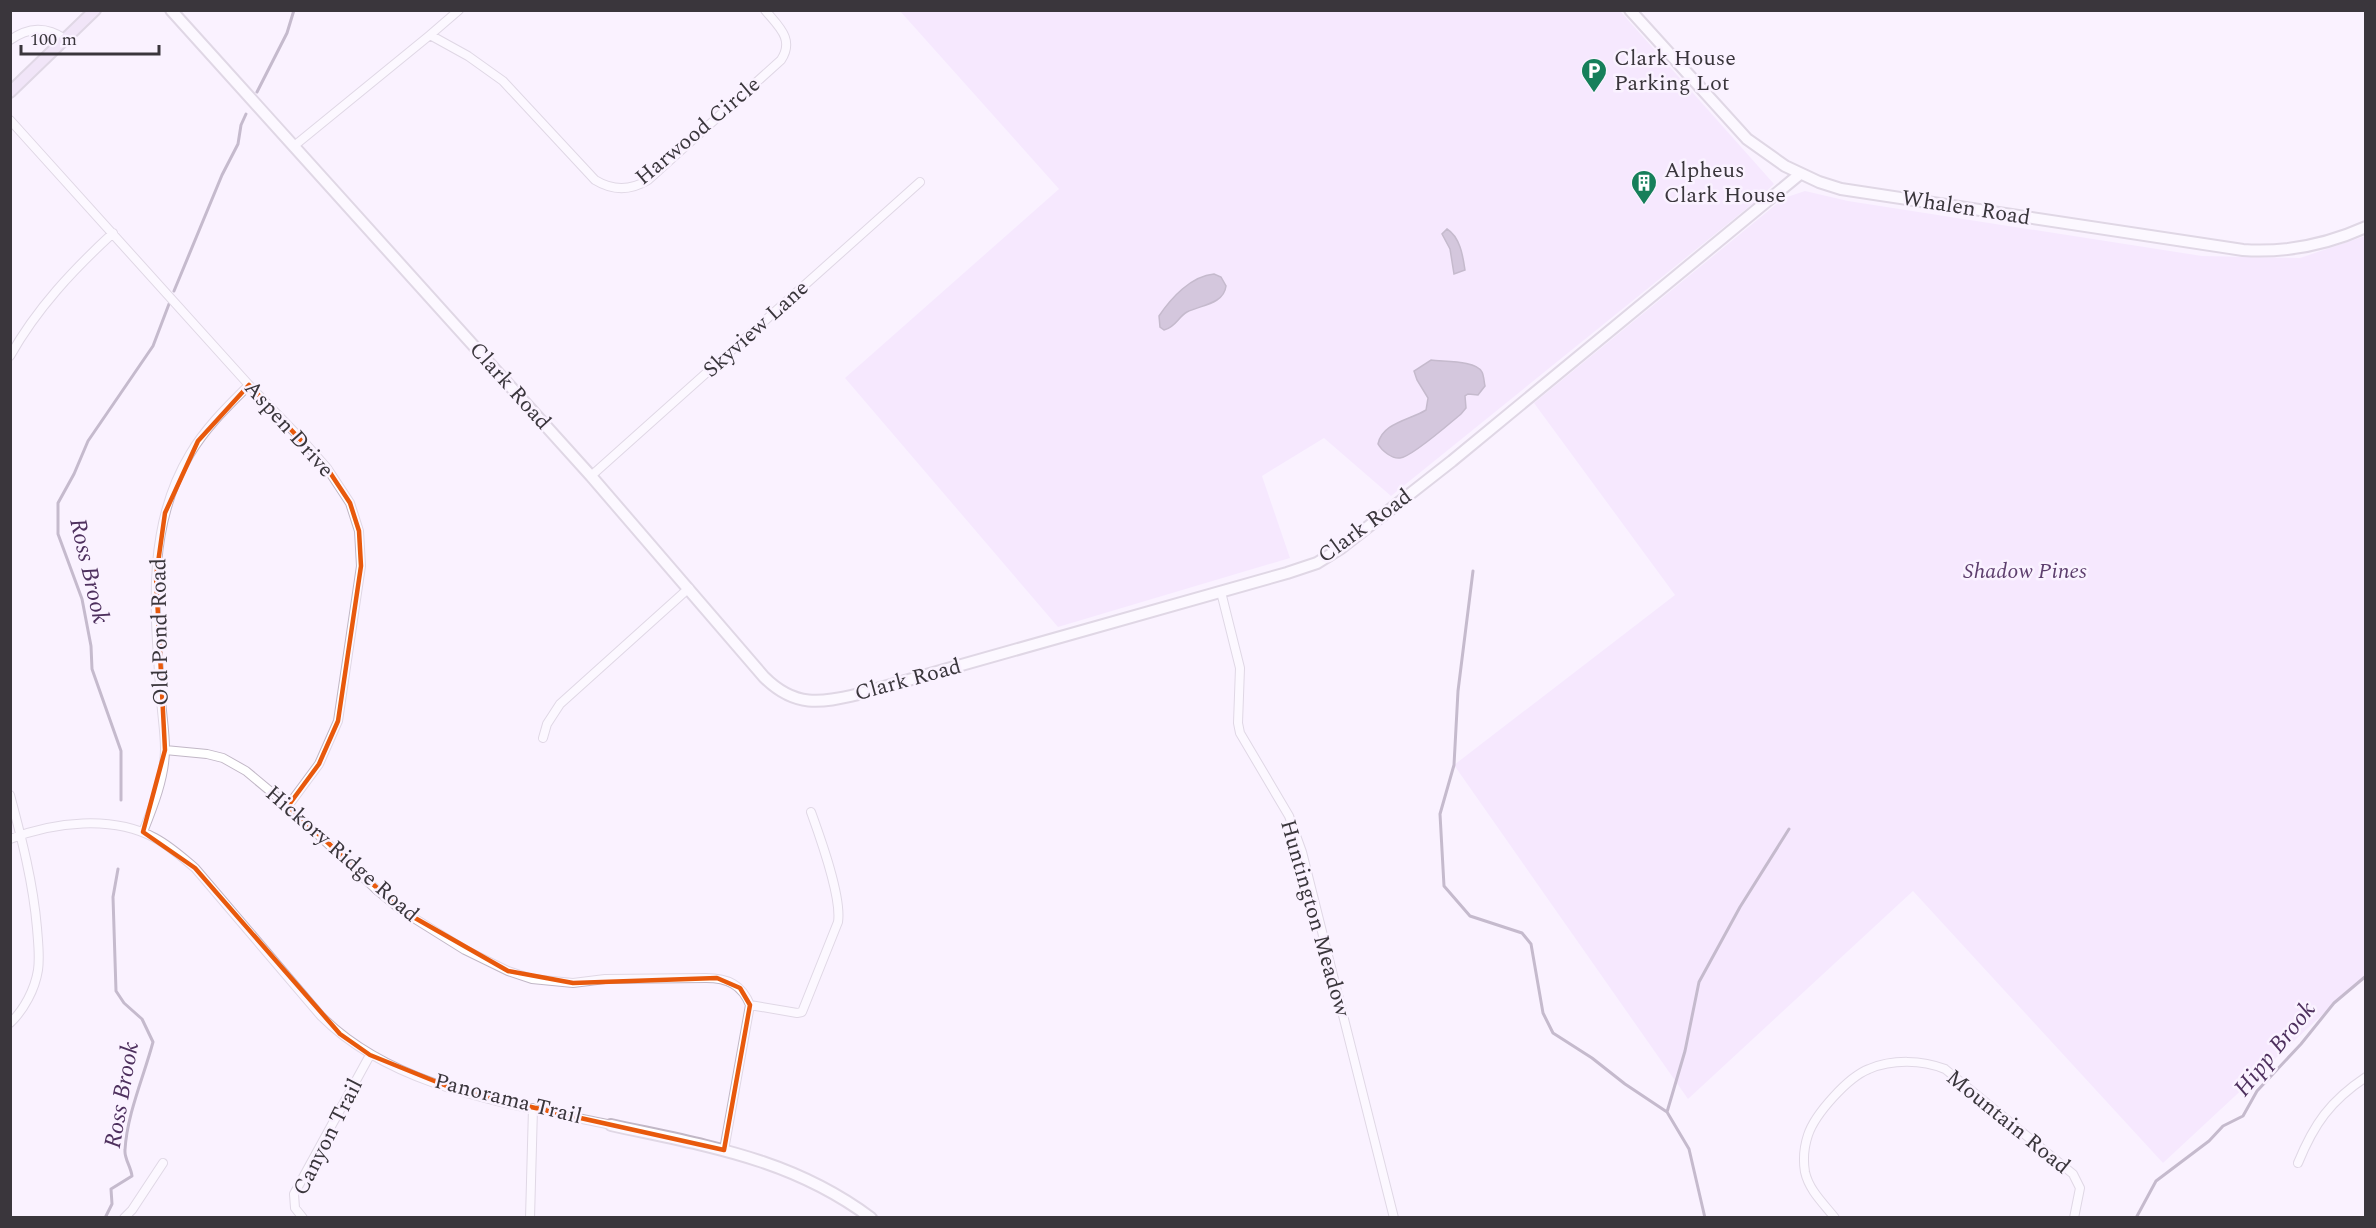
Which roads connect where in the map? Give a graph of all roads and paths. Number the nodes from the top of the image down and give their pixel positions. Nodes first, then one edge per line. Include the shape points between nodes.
1 (95, 10) edge
2 (171, 10) edge
3 (459, 10) edge
4 (765, 10) edge
5 (1630, 10) edge
6 (430, 35) junction
7 (65, 39) junction
8 (10, 40) edge
9 (10, 92) edge
10 (10, 120) edge
11 (294, 146) junction
12 (1800, 174) junction
13 (920, 182) dead end
14 (2366, 227) edge
15 (113, 233) junction
16 (10, 356) edge
17 (249, 385) junction
18 (591, 476) junction
19 (689, 588) junction
20 (1221, 592) junction
21 (543, 738) dead end
22 (165, 750) junction
23 (10, 795) edge
24 (288, 806) junction
25 (811, 812) dead end
26 (143, 832) junction
27 (21, 835) junction
28 (10, 839) edge
29 (750, 1005) junction
30 (10, 1023) edge
31 (370, 1055) junction
32 (2366, 1077) edge
33 (533, 1108) junction
34 (611, 1125) joint
35 (724, 1150) junction
36 (163, 1163) dead end
37 (2298, 1163) dead end
38 (124, 1218) edge
39 (303, 1218) edge
40 (530, 1218) edge
41 (871, 1218) edge
42 (1394, 1218) edge
43 (1834, 1218) edge
44 (2074, 1218) edge

1 - 7 main road
2 - 11 street, Clark Road
3 - 6 street
4 - 6 street, Harwood Circle via 785,36 786,51 781,60 648,180 630,189 612,188 595,180 503,81
5 - 12 street, Whalen Road via 1747,139
6 - 11 street
7 - 8 street via 42,28
7 - 9 main road
10 - 15 street, Aspen Drive
11 - 18 street, Clark Road
12 - 14 street, Whalen Road via 1841,189 2243,250 2303,248
12 - 20 street, Clark Road via 1341,548 1304,568
13 - 18 street, Skyview Lane
15 - 16 street via 44,304
15 - 17 street, Aspen Drive
17 - 22 street, Old Pond Road via 218,415 189,455 174,485 160,531 156,577
17 - 24 street, Aspen Drive via 305,443 343,490 356,519 360,542 361,566 338,722 319,764
18 - 19 street, Clark Road
19 - 20 street, Clark Road via 775,688 810,701 859,694
19 - 21 street via 561,704 547,724
20 - 42 street, Huntington Meadow via 1239,661 1240,733 1289,816 1302,852
22 - 24 street, Hickory Ridge Road via 223,758 246,771
22 - 26 street, Old Pond Road
23 - 27 street
24 - 29 street, Hickory Ridge Road via 400,910 465,951 508,971 563,983 717,978 740,988
25 - 29 street via 834,888 838,922 802,1012
26 - 27 street, Panorama Trail via 86,824
26 - 31 street, Panorama Trail via 176,851 195,868 321,1016
27 - 28 street, Panorama Trail
27 - 30 street via 30,874 38,970 24,1006
29 - 35 street
31 - 33 street, Panorama Trail via 459,1091
31 - 39 street, Canyon Trail via 294,1194 295,1208
32 - 37 street via 2326,1111 2312,1130
33 - 34 street, Panorama Trail
33 - 40 street
34 - 35 street, Panorama Trail
35 - 41 street, Panorama Trail via 795,1172
36 - 38 street
43 - 44 street, Mountain Road via 1812,1190 1805,1173 1804,1152 1812,1126 1860,1073 1876,1066 1912,1062 1945,1069 2073,1174 2080,1188

